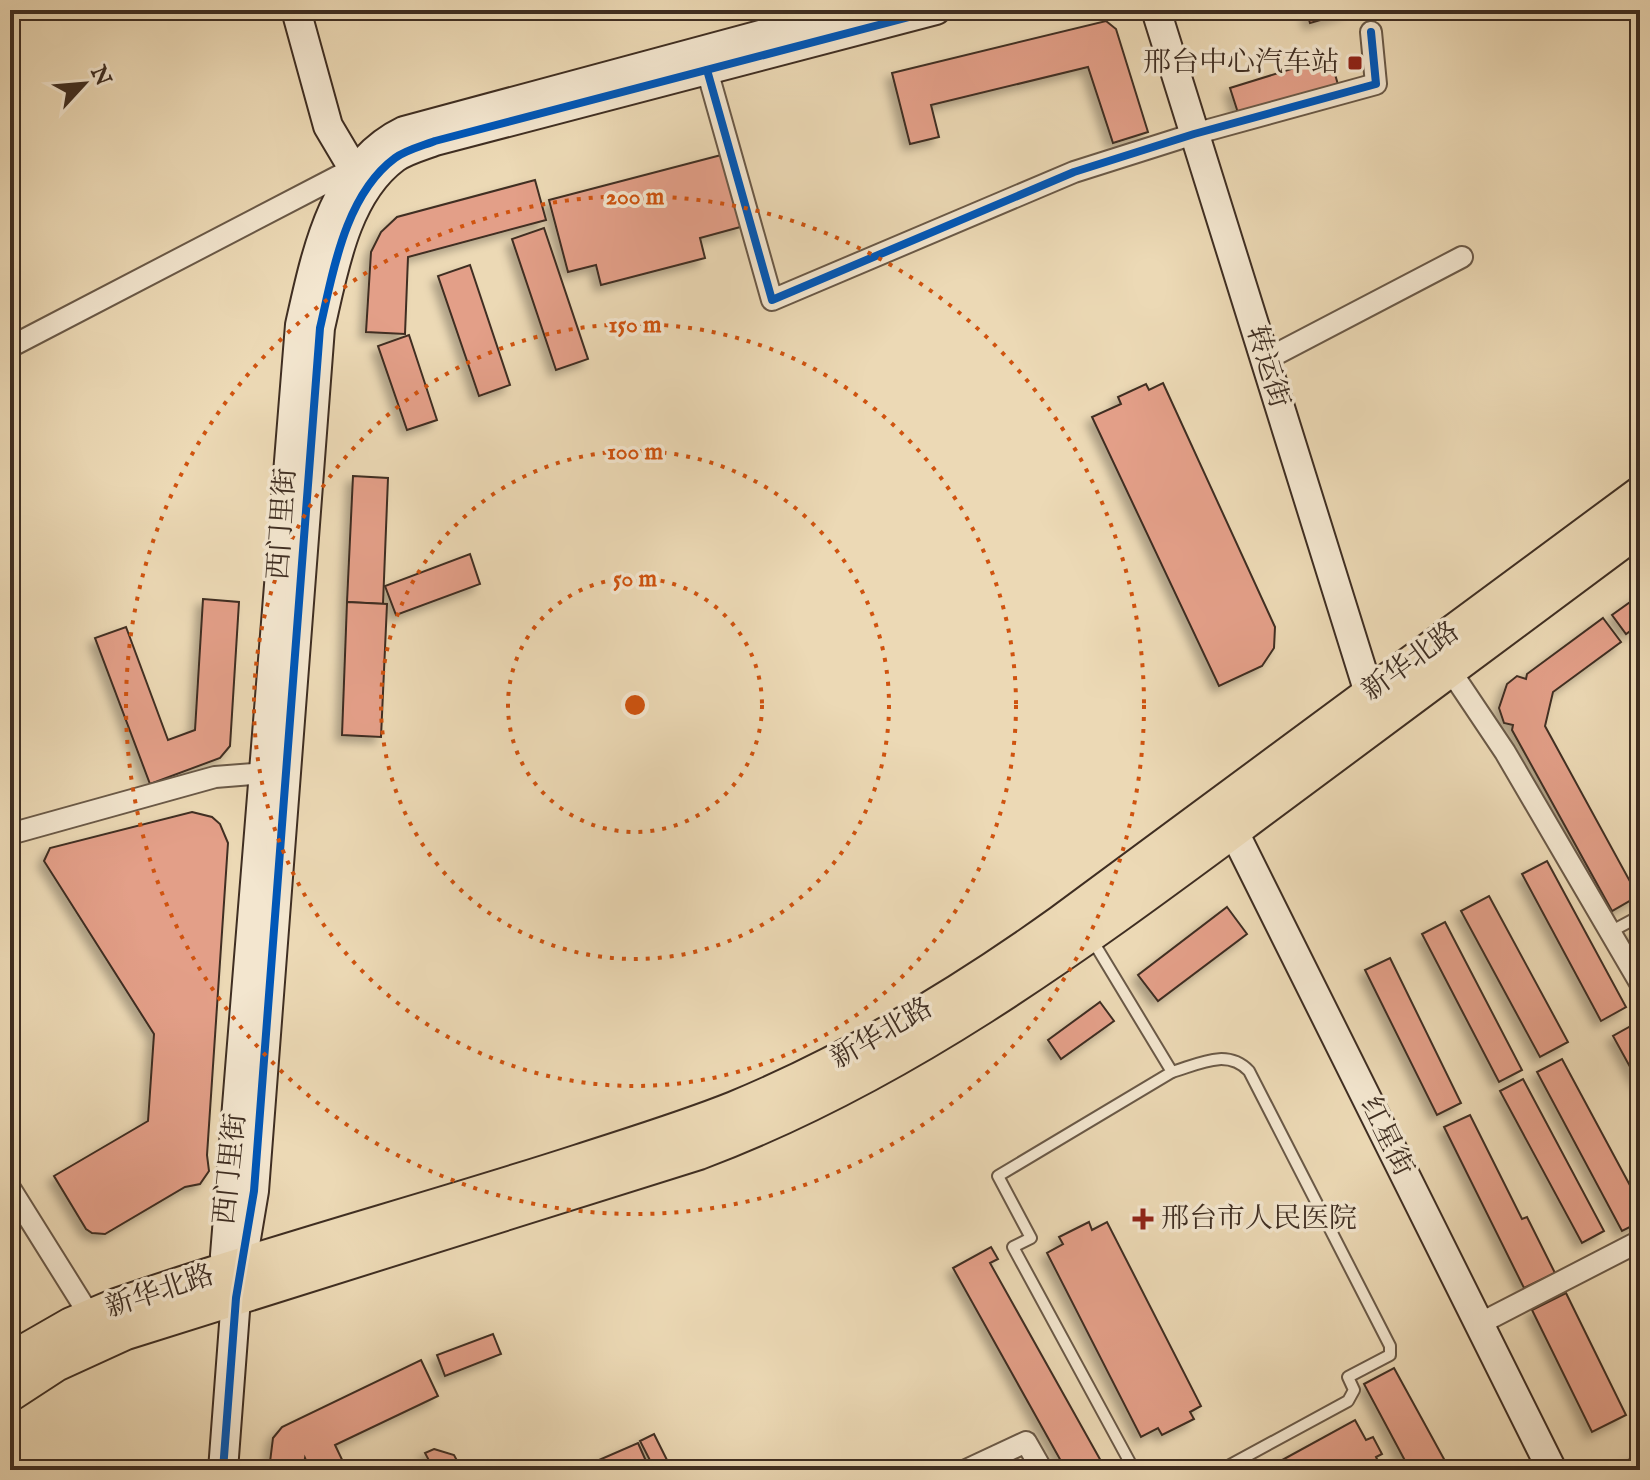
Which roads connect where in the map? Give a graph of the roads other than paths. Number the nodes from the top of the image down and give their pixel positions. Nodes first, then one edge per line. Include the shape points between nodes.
1 (296, 10) edge
2 (936, 10) edge
3 (1156, 10) edge
4 (1176, 10) edge
5 (846, 16) edge
6 (1371, 32) dead end
7 (707, 70) junction
8 (1204, 131) junction
9 (363, 175) junction
10 (1462, 257) dead end
11 (10, 347) edge
12 (1273, 355) junction
13 (1640, 493) edge
14 (1640, 529) edge
15 (1450, 670) junction
16 (1382, 702) junction
17 (266, 773) junction
18 (1227, 817) junction
19 (10, 834) edge
20 (1640, 916) edge
21 (1610, 932) junction
22 (1090, 937) junction
23 (1640, 983) edge
24 (1172, 1072) junction
25 (10, 1188) edge
26 (1640, 1241) edge
27 (230, 1285) junction
28 (90, 1316) junction
29 (1479, 1324) junction
30 (10, 1359) edge
31 (10, 1395) edge
32 (220, 1470) edge
33 (966, 1470) edge
34 (1042, 1470) edge
35 (1134, 1470) edge
36 (1221, 1470) edge
37 (1552, 1470) edge

1 - 9 street via 328,126
2 - 5 street, 西门里街
3 - 8 street, 转运街
4 - 8 street, 转运街
5 - 7 street, 西门里街
5 - 9 street via 429,122 383,140
6 - 8 street via 1376,84
7 - 8 street via 772,300 1005,199
7 - 9 street, 西门里街 via 435,141
8 - 12 street, 转运街
9 - 11 street
9 - 17 street via 316,253 300,325
9 - 27 street, 西门里街 via 320,328 254,1191
10 - 12 street
12 - 16 street, 转运街
13 - 16 main road, 新华北路
14 - 15 main road, 新华北路
15 - 16 main road, 新华北路
15 - 21 street via 1505,752
16 - 18 main road, 新华北路
17 - 19 street via 215,777
17 - 27 street
18 - 22 main road, 新华北路
18 - 27 main road, 新华北路 via 878,1039 797,1080 690,1125
18 - 29 street, 红星街
20 - 21 lane
21 - 23 street
22 - 24 lane
22 - 27 main road, 新华北路 via 893,1064 744,1136 457,1231
24 - 35 lane via 998,1176 1031,1238 1013,1247
24 - 36 lane via 1218,1058 1249,1071 1390,1346 1390,1355 1348,1377 1354,1390 1348,1401
25 - 28 street
26 - 29 street
27 - 28 main road, 新华北路
27 - 31 main road, 新华北路 via 56,1365
27 - 32 street via 210,1429 210,1449
28 - 30 main road, 新华北路
29 - 37 street, 红星街
33 - 34 street via 1026,1442

